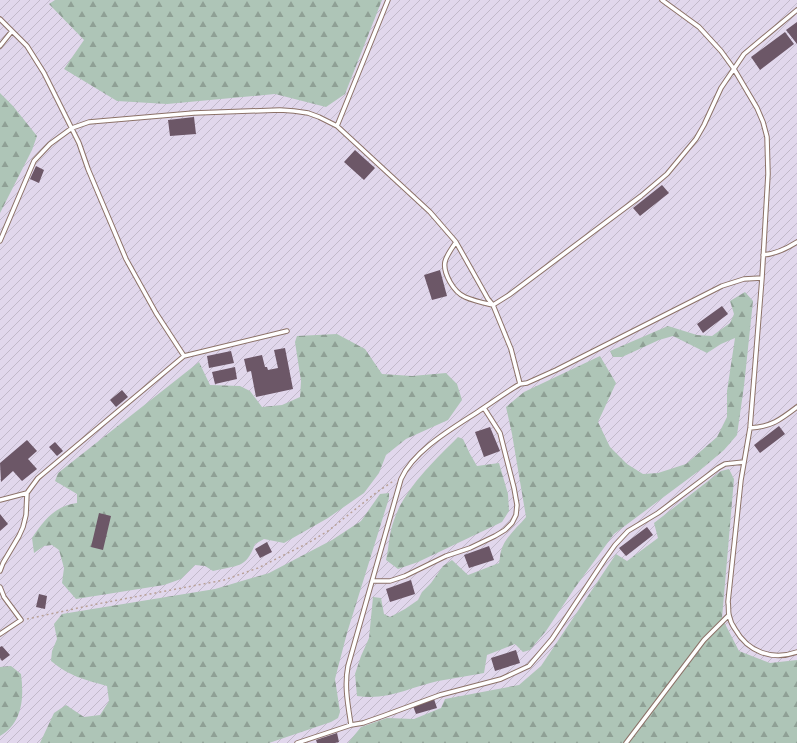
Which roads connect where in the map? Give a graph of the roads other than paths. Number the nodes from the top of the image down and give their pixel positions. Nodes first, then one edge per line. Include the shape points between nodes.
1 (388, 0) edge
2 (662, 0) edge
3 (797, 10) edge
4 (0, 19) edge
5 (12, 31) junction
6 (0, 46) edge
7 (734, 69) junction
8 (337, 126) junction
9 (72, 128) junction
10 (0, 241) edge
11 (456, 242) junction
12 (797, 242) edge
13 (763, 255) junction
14 (762, 278) junction
15 (493, 305) junction
16 (286, 331) dead end
17 (184, 356) junction
18 (520, 384) junction
19 (797, 407) edge
20 (484, 408) junction
21 (750, 428) junction
22 (744, 462) junction
23 (27, 493) junction
24 (0, 500) edge
25 (0, 572) edge
26 (372, 581) junction
27 (0, 587) edge
28 (729, 615) junction
29 (0, 634) edge
30 (797, 652) edge
31 (351, 725) junction
32 (297, 743) edge
33 (626, 743) edge

1 - 8 lane
2 - 7 lane via 699,27
3 - 7 lane via 744,54
4 - 5 lane
5 - 6 lane
5 - 9 lane via 36,57
7 - 13 lane via 757,108 767,137 768,174
7 - 15 lane via 721,88 696,139 667,174
8 - 9 lane via 308,113 280,110 119,119 89,122
8 - 11 lane via 430,212
9 - 10 lane via 50,144 34,161
9 - 17 lane via 129,265
11 - 15 lane
11 - 15 lane via 445,261 444,272 458,293 466,298
12 - 13 lane via 779,252
13 - 14 lane
14 - 18 lane via 744,279 722,286 556,370
14 - 21 lane
15 - 18 lane via 511,349
16 - 17 lane
17 - 23 lane via 38,478
18 - 20 lane
19 - 21 lane via 770,425
20 - 26 lane via 451,430 405,469
20 - 26 lane via 500,433 514,488 517,505 512,523 495,536 405,576 390,581
21 - 22 lane
22 - 28 lane via 730,582
22 - 31 lane via 725,464 718,468 658,513 628,531 615,545 552,639 530,666 501,680 440,695 364,723
23 - 24 lane
23 - 25 lane via 23,527 2,563
26 - 31 lane via 346,678
27 - 29 lane via 21,620
28 - 30 lane via 739,636 758,652 770,656
28 - 33 lane via 704,640
31 - 32 lane

